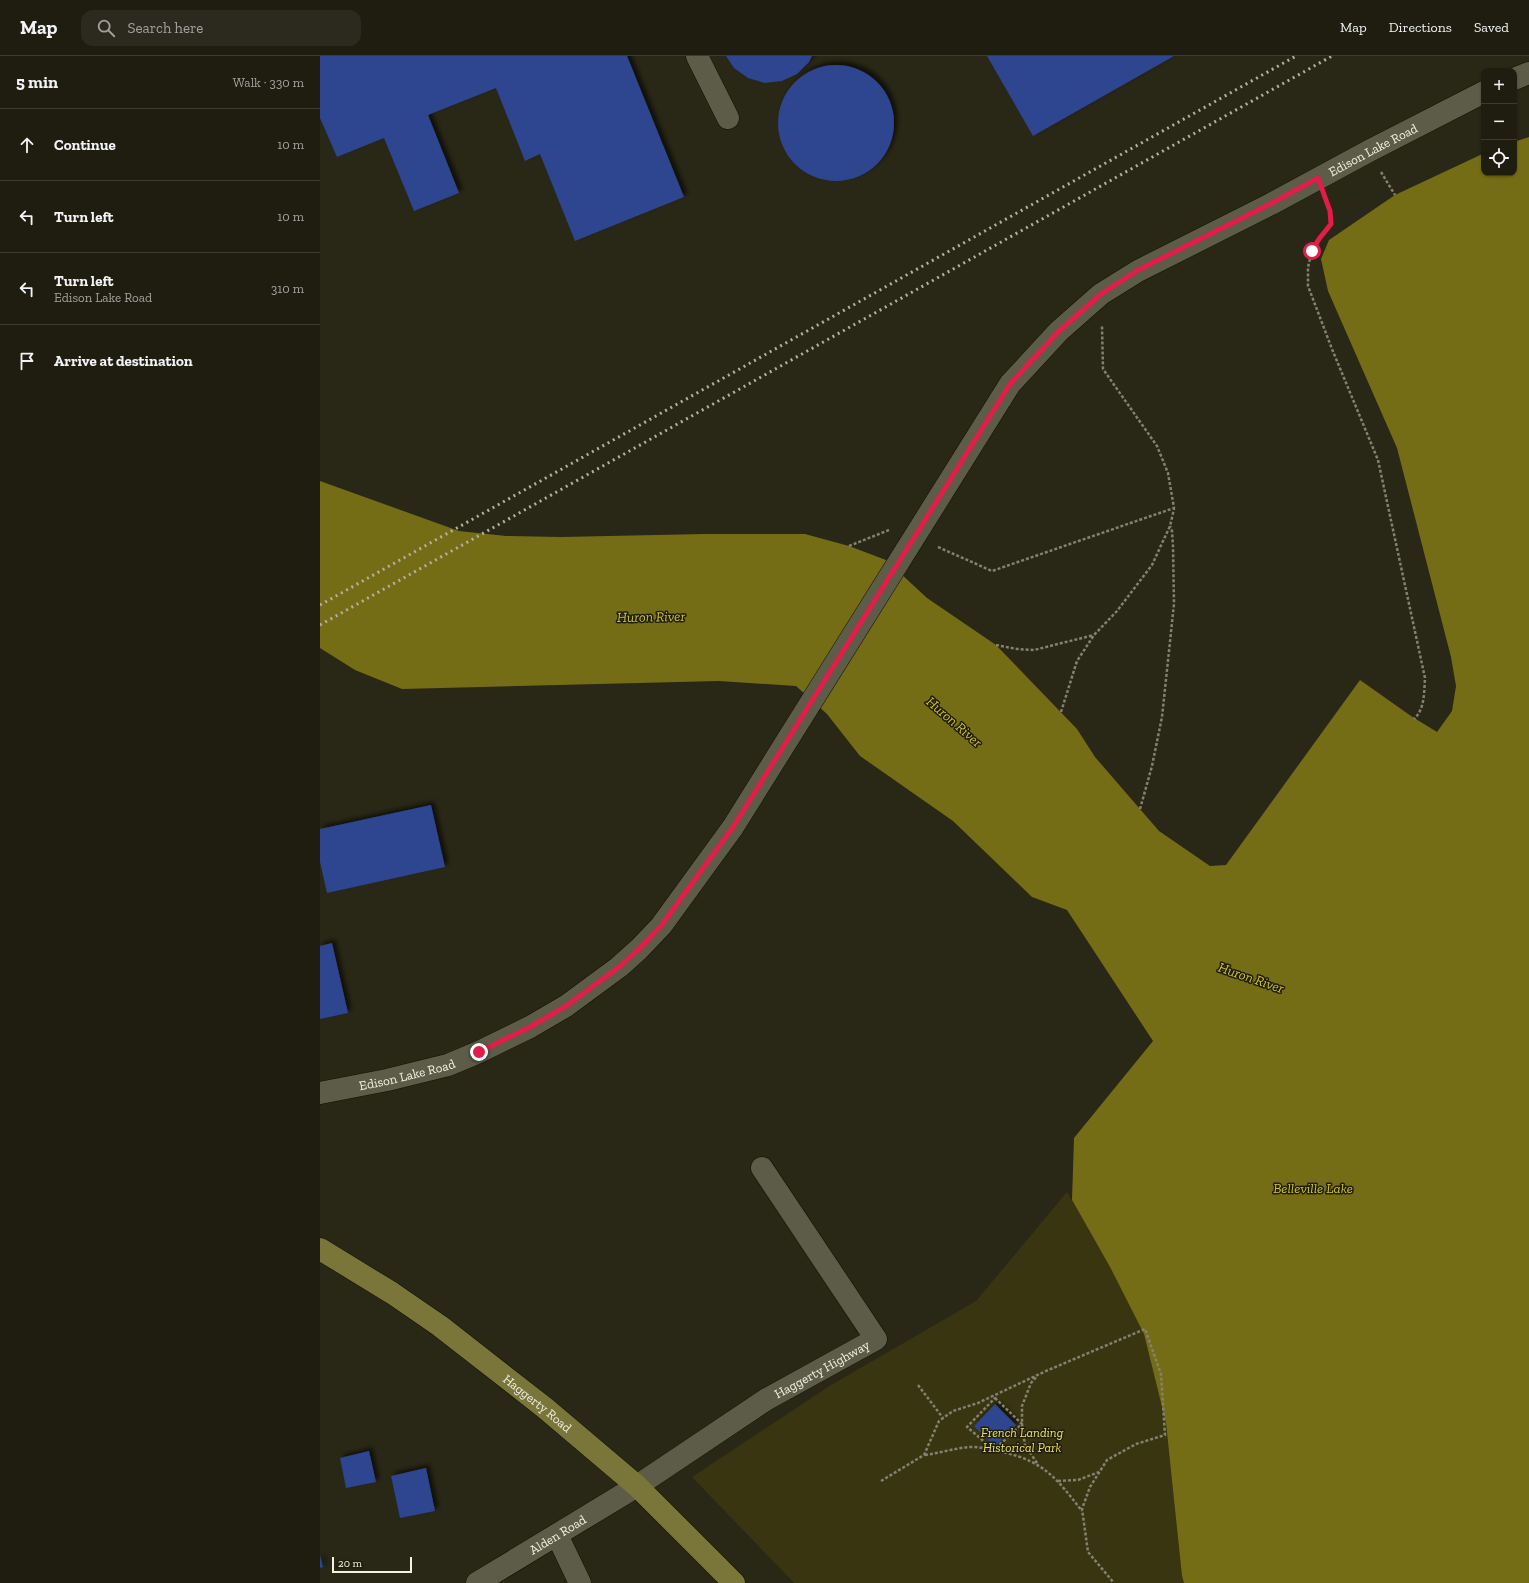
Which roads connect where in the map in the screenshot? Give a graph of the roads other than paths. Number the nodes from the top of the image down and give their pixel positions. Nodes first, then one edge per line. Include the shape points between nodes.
1 (697, 56) edge
2 (1529, 73) edge
3 (1517, 78) edge
4 (1481, 94) edge
5 (728, 118) dead end
6 (320, 1092) edge
7 (762, 1168) dead end
8 (320, 1250) edge
9 (637, 1486) junction
10 (557, 1535) junction
11 (731, 1582) edge
12 (477, 1583) edge
13 (580, 1583) edge

1 - 5 street
2 - 3 street
4 - 6 street, Edison Lake Road, bridge via 1138,270 1101,294 1059,331 1010,384 733,827 661,926 619,967 566,1006 530,1027 448,1065
7 - 9 street, Haggerty Highway via 876,1339 768,1398
8 - 9 main road, Haggerty Road via 392,1292 440,1326 546,1408
9 - 10 street, Alden Road
9 - 11 main road, Haggerty Road
10 - 12 street, Alden Road
10 - 13 street

